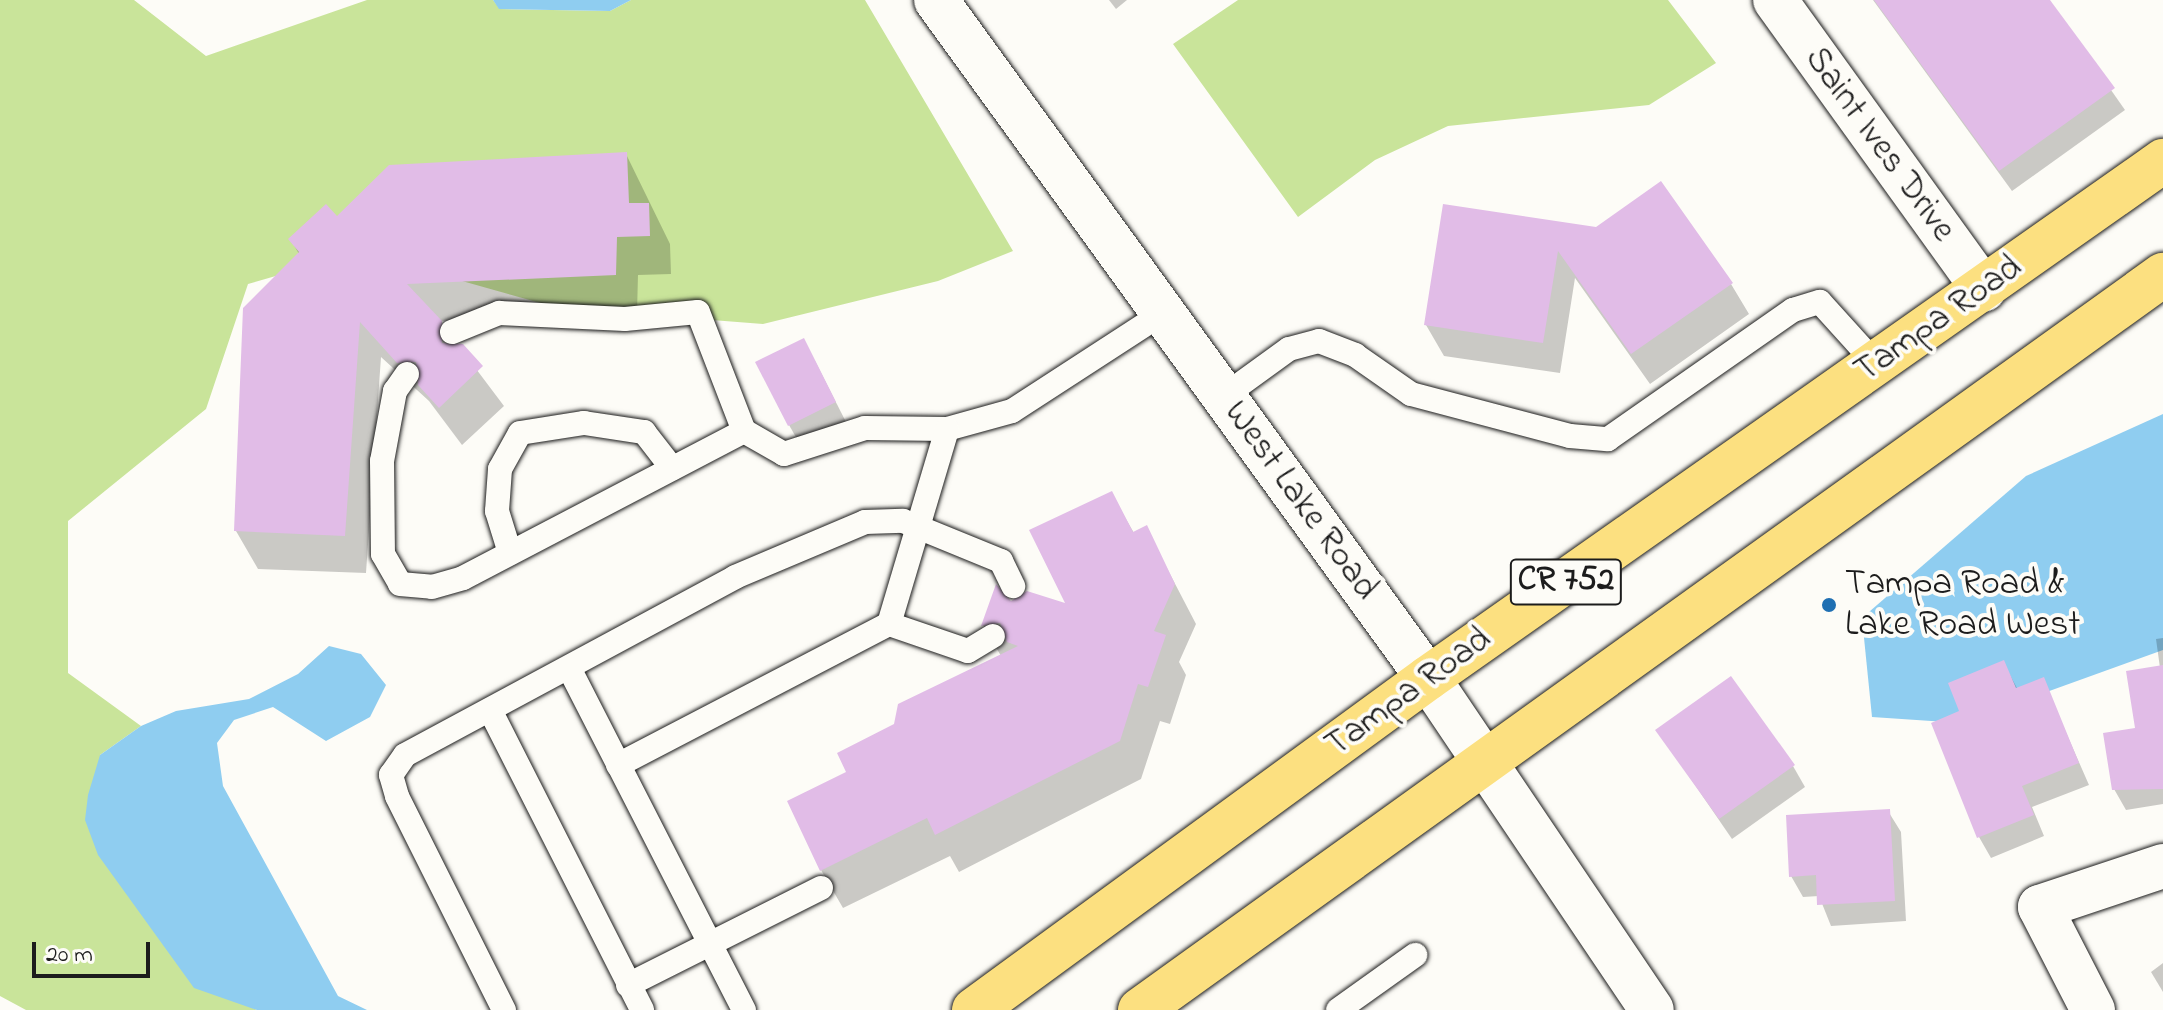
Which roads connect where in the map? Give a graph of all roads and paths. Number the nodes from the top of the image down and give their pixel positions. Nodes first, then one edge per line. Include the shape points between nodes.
1 (936, 0) edge
2 (1775, 0) edge
3 (2163, 161) edge
4 (2163, 275) edge
5 (1984, 290) junction
6 (1163, 313) junction
7 (452, 332) dead end
8 (1876, 364) junction
9 (407, 374) dead end
10 (1224, 396) junction
11 (947, 429) junction
12 (744, 431) junction
13 (672, 468) junction
14 (922, 528) junction
15 (510, 553) junction
16 (1013, 586) dead end
17 (889, 624) junction
18 (993, 636) dead end
19 (569, 668) junction
20 (1428, 678) junction
21 (490, 710) junction
22 (1482, 760) junction
23 (618, 765) junction
24 (2163, 866) edge
25 (821, 888) dead end
26 (709, 944) junction
27 (1415, 955) dead end
28 (628, 985) junction
29 (504, 1010) edge
30 (642, 1010) edge
31 (744, 1010) edge
32 (974, 1010) edge
33 (1140, 1010) edge
34 (1338, 1010) edge
35 (1652, 1010) edge
36 (2093, 1010) edge

1 - 6 street, West Lake Road
2 - 5 street, Saint Ives Drive
3 - 5 main road, Tampa Road / CR 752
4 - 22 main road, CR 752
5 - 8 main road, Tampa Road / CR 752
6 - 10 street, West Lake Road
6 - 11 lane via 1012,411
7 - 12 lane via 499,313 625,319 698,312
8 - 10 lane via 1820,302 1793,310 1608,439 1570,436 1411,394 1355,355 1319,341 1289,349
8 - 20 main road, Tampa Road / CR 752
9 - 15 lane via 395,391 382,461 389,571 400,584 432,587
10 - 20 street, West Lake Road
11 - 12 lane via 865,428 784,454
11 - 14 lane
12 - 13 lane
13 - 15 lane
13 - 15 lane via 644,432 584,423 520,433 500,469 497,511
14 - 16 lane via 1001,561
14 - 17 lane
14 - 19 lane via 865,522 735,577
17 - 18 lane via 968,651
17 - 23 lane
19 - 21 lane
19 - 23 lane
20 - 22 street, West Lake Road
20 - 32 main road, Tampa Road / CR 752
21 - 28 lane
21 - 29 lane via 405,755 391,775
22 - 33 main road, CR 752
22 - 35 street, West Lake Road
23 - 26 lane
24 - 36 street via 2040,907
25 - 26 lane
26 - 28 lane
26 - 31 lane
27 - 34 lane
28 - 30 lane

